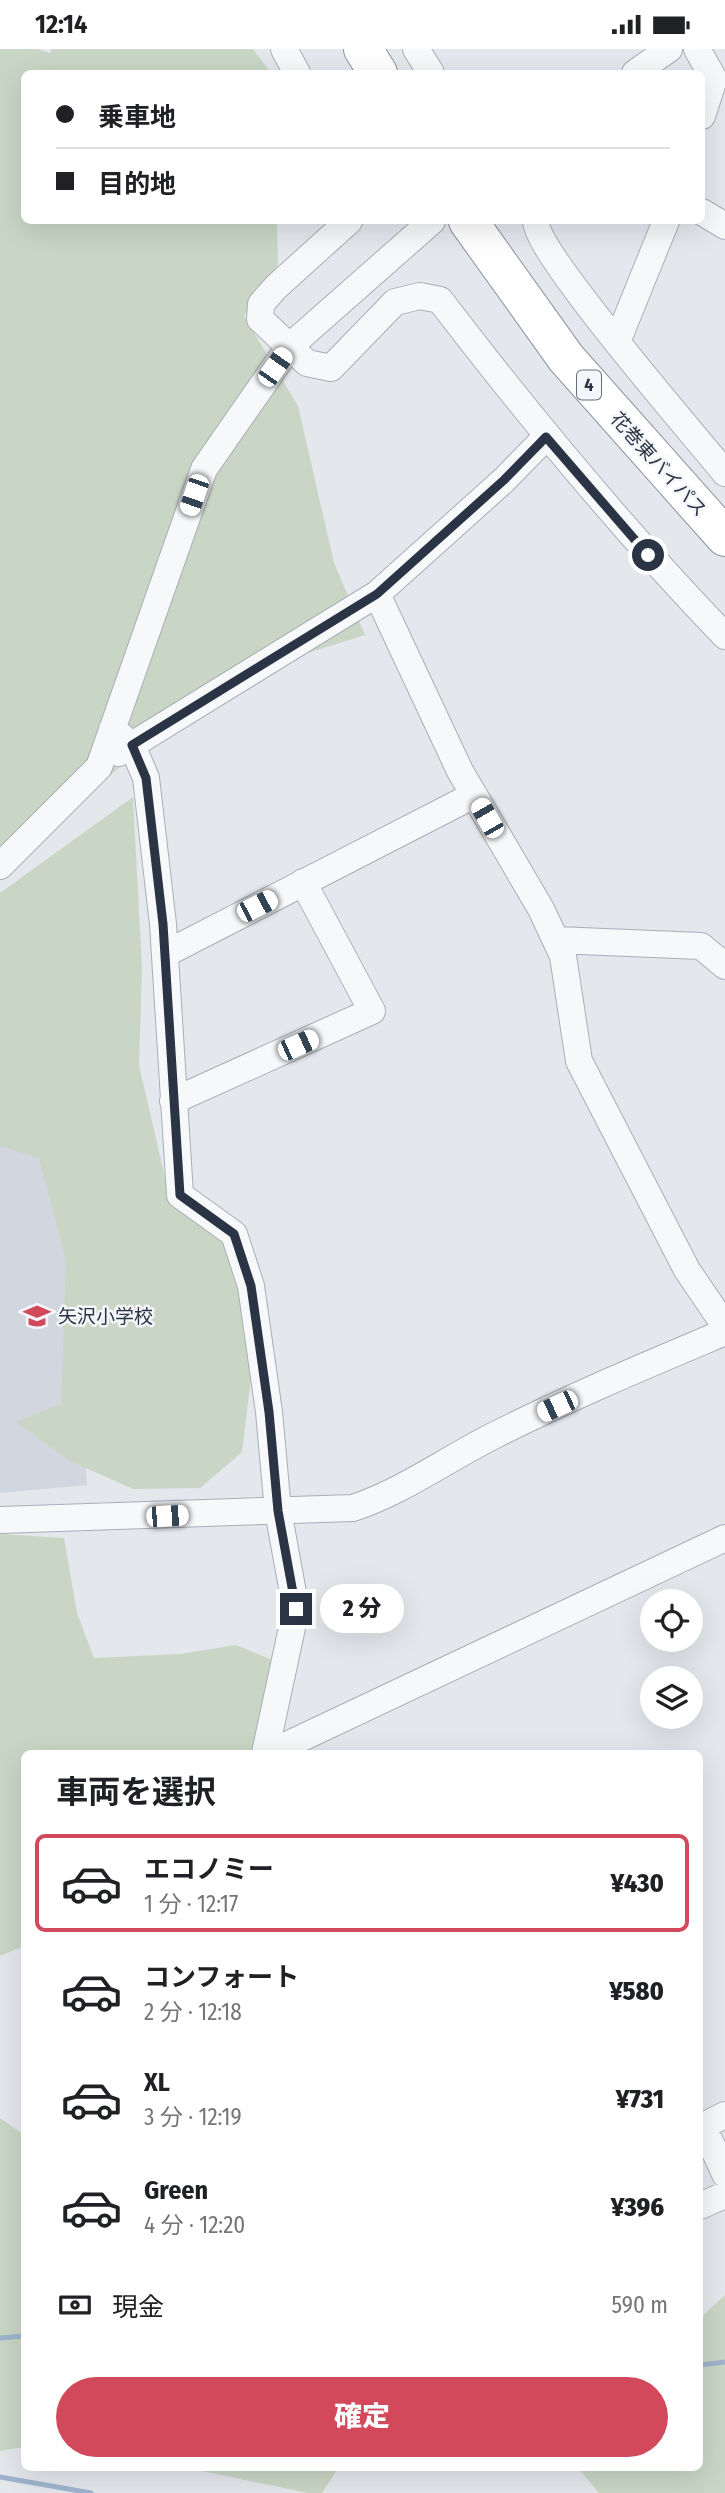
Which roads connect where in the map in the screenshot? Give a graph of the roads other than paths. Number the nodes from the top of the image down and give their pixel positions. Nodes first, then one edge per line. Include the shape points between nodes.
1 (284, 49) edge
2 (363, 49) edge
3 (416, 49) edge
4 (669, 49) edge
5 (697, 49) edge
6 (295, 70) edge
7 (376, 70) edge
8 (429, 70) edge
9 (639, 70) edge
10 (705, 107) edge
11 (705, 214) edge
12 (346, 224) edge
13 (429, 224) edge
14 (470, 224) edge
15 (537, 224) edge
16 (665, 224) edge
17 (725, 226) edge
18 (617, 342) junction
19 (289, 347) junction
20 (546, 437) junction
21 (725, 473) edge
22 (725, 537) edge
23 (377, 594) junction
24 (725, 636) edge
25 (122, 737) junction
26 (474, 795) junction
27 (0, 866) edge
28 (303, 883) junction
29 (556, 940) junction
30 (164, 954) junction
31 (725, 967) edge
32 (173, 1101) junction
33 (725, 1326) edge
34 (725, 1332) edge
35 (278, 1511) junction
36 (0, 1520) edge
37 (725, 1538) edge
38 (266, 1750) edge
39 (276, 1750) edge
40 (725, 2115) edge
41 (725, 2174) edge
42 (725, 2195) edge
43 (703, 2205) edge

1 - 6 street
2 - 7 highway
3 - 8 street
4 - 9 street
5 - 10 street via 714,79
11 - 17 street
12 - 19 street via 261,304 260,319
13 - 19 street
14 - 22 highway, 花巻東バイパス / 4 via 566,358
15 - 18 street via 545,244
16 - 18 street
18 - 21 street
19 - 20 street via 307,363 331,368 395,302 420,296 440,300
19 - 25 street via 204,469
20 - 23 street
20 - 24 street
23 - 25 street
23 - 26 street
25 - 27 street via 99,767
25 - 30 street via 146,778
26 - 28 street
26 - 29 street
28 - 30 street
28 - 32 street via 372,1011
29 - 31 street via 701,946
29 - 33 street via 563,955 579,1061 687,1270
30 - 32 street
32 - 35 street via 180,1195 234,1234 251,1286
34 - 35 street via 493,1436 380,1499 353,1508
35 - 36 street
35 - 38 street via 296,1609
37 - 39 street
40 - 41 street via 703,2126
42 - 43 street

